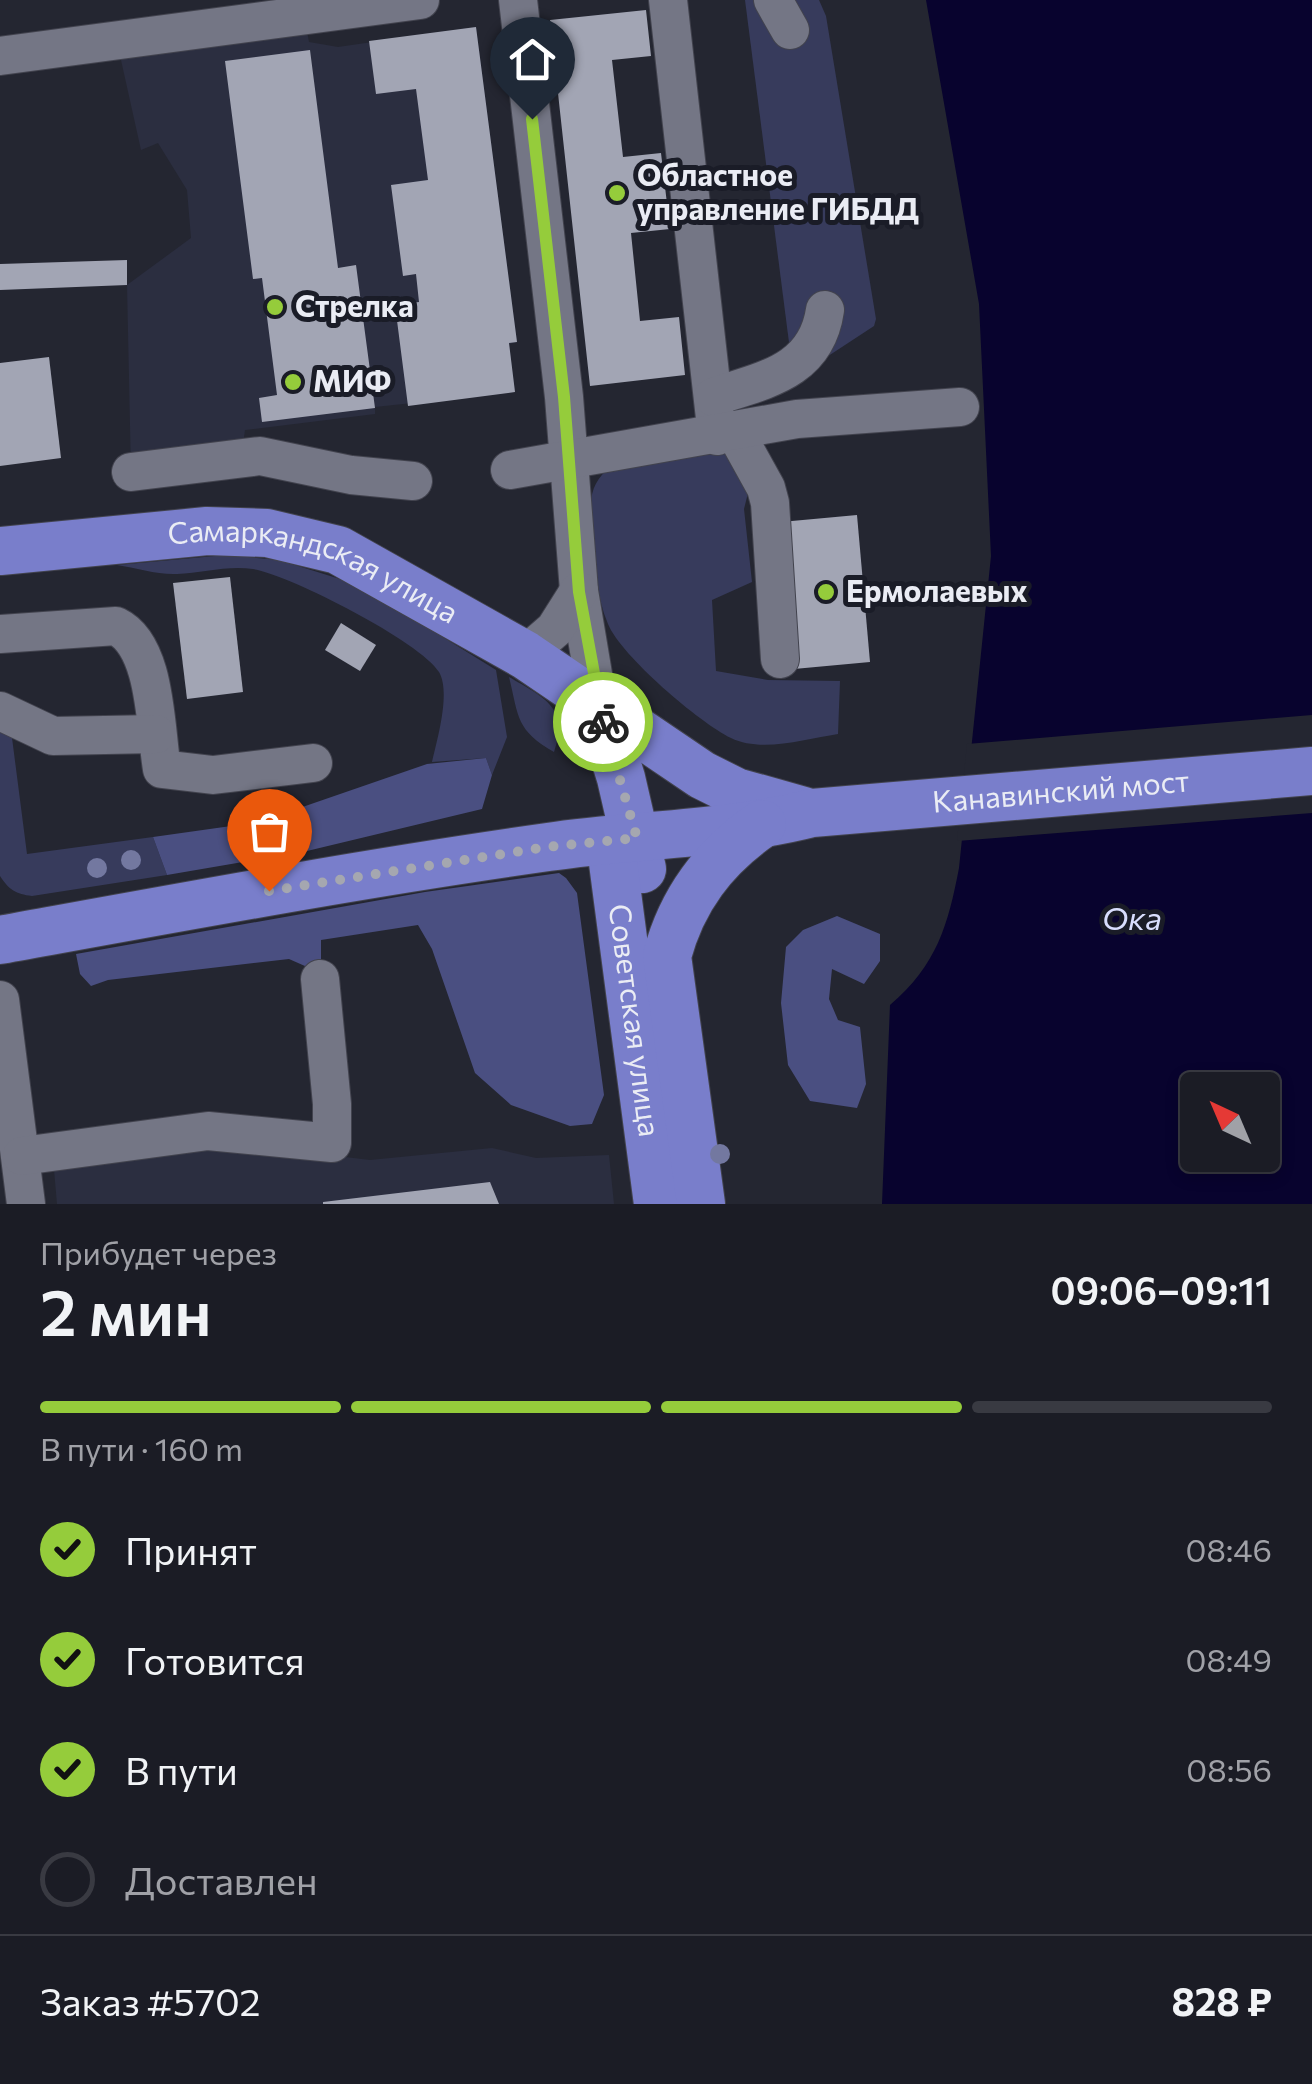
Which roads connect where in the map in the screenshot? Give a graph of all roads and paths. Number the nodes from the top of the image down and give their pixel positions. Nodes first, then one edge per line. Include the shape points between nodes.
1 (420, 0) edge
2 (518, 0) edge
3 (668, 0) edge
4 (0, 56) edge
5 (825, 310) dead end
6 (713, 397) junction
7 (960, 407) dead end
8 (726, 434) junction
9 (567, 460) junction
10 (510, 470) dead end
11 (132, 472) dead end
12 (413, 482) dead end
13 (0, 551) edge
14 (579, 592) junction
15 (0, 634) edge
16 (526, 655) junction
17 (780, 659) dead end
18 (598, 704) junction
19 (0, 711) edge
20 (156, 734) junction
21 (312, 763) dead end
22 (1312, 770) edge
23 (812, 814) junction
24 (762, 824) junction
25 (624, 839) junction
26 (0, 940) edge
27 (666, 956) junction
28 (320, 979) dead end
29 (0, 1000) edge
30 (22, 1156) junction
31 (26, 1204) edge
32 (658, 1204) edge
33 (701, 1204) edge

1 - 4 street
2 - 9 street
3 - 6 street
5 - 6 street via 819,334 796,365
6 - 8 street
7 - 8 street via 797,420
8 - 9 street
8 - 17 street via 770,503
9 - 10 street
9 - 14 street
11 - 12 street via 260,456
13 - 16 main road, Самаркандская улица via 207,531 267,533 338,550
14 - 16 street via 555,629
14 - 18 street
15 - 20 street via 116,626 128,632 146,664
16 - 18 main road, Самаркандская улица
18 - 23 main road, Самаркандская улица via 702,775
18 - 25 main road
19 - 20 street via 53,736
20 - 21 street via 162,769 212,776
22 - 23 main road, Канавинский мост
23 - 24 main road
24 - 25 main road
24 - 27 main road, Советская улица via 704,876
25 - 26 main road via 269,891
25 - 27 main road
25 - 32 main road, Советская улица
27 - 33 main road, Советская улица
28 - 30 street via 332,1143 208,1131
29 - 30 street
30 - 31 street

